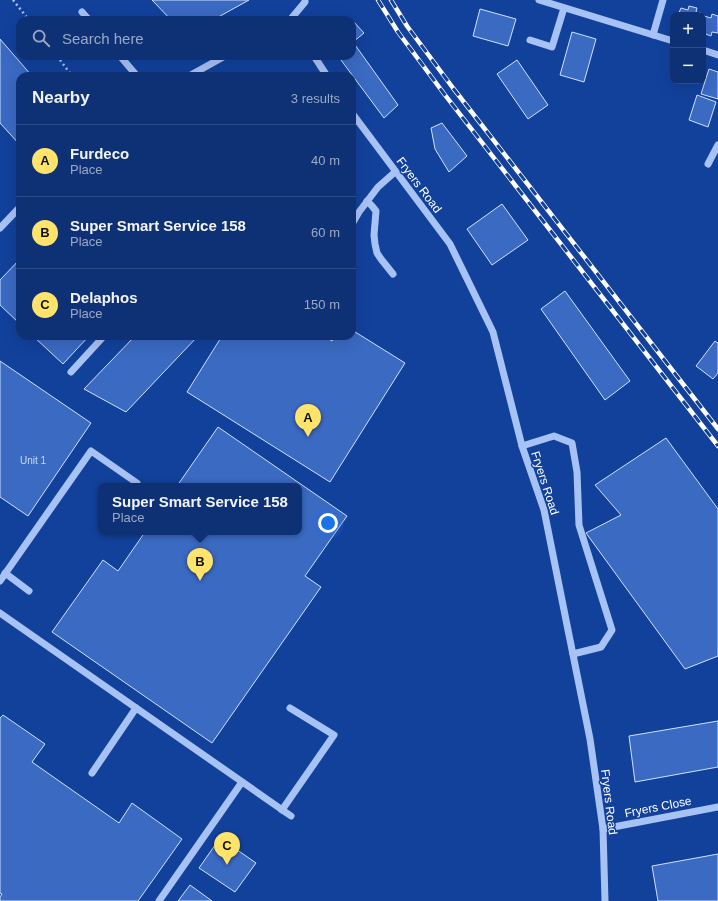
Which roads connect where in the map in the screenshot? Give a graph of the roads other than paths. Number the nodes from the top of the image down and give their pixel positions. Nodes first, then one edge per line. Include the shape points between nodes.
1 (539, 0) edge
2 (664, 0) edge
3 (305, 1) edge
4 (564, 8) junction
5 (82, 12) dead end
6 (86, 16) edge
7 (294, 16) edge
8 (653, 35) junction
9 (530, 40) dead end
10 (670, 40) edge
11 (706, 51) edge
12 (718, 55) edge
13 (123, 60) edge
14 (218, 60) edge
15 (316, 60) edge
16 (134, 72) edge
17 (195, 72) edge
18 (324, 72) edge
19 (356, 118) edge
20 (718, 145) edge
21 (708, 164) dead end
22 (395, 172) junction
23 (367, 201) junction
24 (16, 211) edge
25 (356, 218) edge
26 (0, 228) edge
27 (393, 274) dead end
28 (100, 340) edge
29 (71, 372) dead end
30 (522, 446) junction
31 (137, 483) dead end
32 (5, 573) junction
33 (0, 581) edge
34 (29, 591) dead end
35 (0, 613) edge
36 (573, 654) junction
37 (136, 708) junction
38 (290, 708) dead end
39 (92, 773) dead end
40 (242, 782) junction
41 (718, 807) edge
42 (282, 810) junction
43 (291, 816) dead end
44 (603, 829) junction
45 (158, 901) edge
46 (605, 901) edge

1 - 4 street
2 - 8 street
3 - 7 street
4 - 8 street
4 - 9 street via 552,47
5 - 6 street
8 - 10 street
11 - 12 street
13 - 16 street
14 - 17 street
15 - 18 street
19 - 22 street, Fryers Road
20 - 21 street
22 - 23 street
22 - 30 street, Fryers Road via 450,244 490,326
23 - 25 street
23 - 27 street via 376,212 374,235 377,253
24 - 26 street
28 - 29 street
30 - 36 street, Fryers Road via 544,510
30 - 36 street via 554,436 572,443 577,472 579,525 612,630 601,648
31 - 32 street via 91,451
32 - 33 street
32 - 34 street
35 - 37 street
36 - 44 street, Fryers Road via 590,739
37 - 39 street
37 - 40 street
38 - 42 street via 334,735
40 - 42 street
40 - 45 street
41 - 44 street, Fryers Close
42 - 43 street
44 - 46 street, Fryers Road

